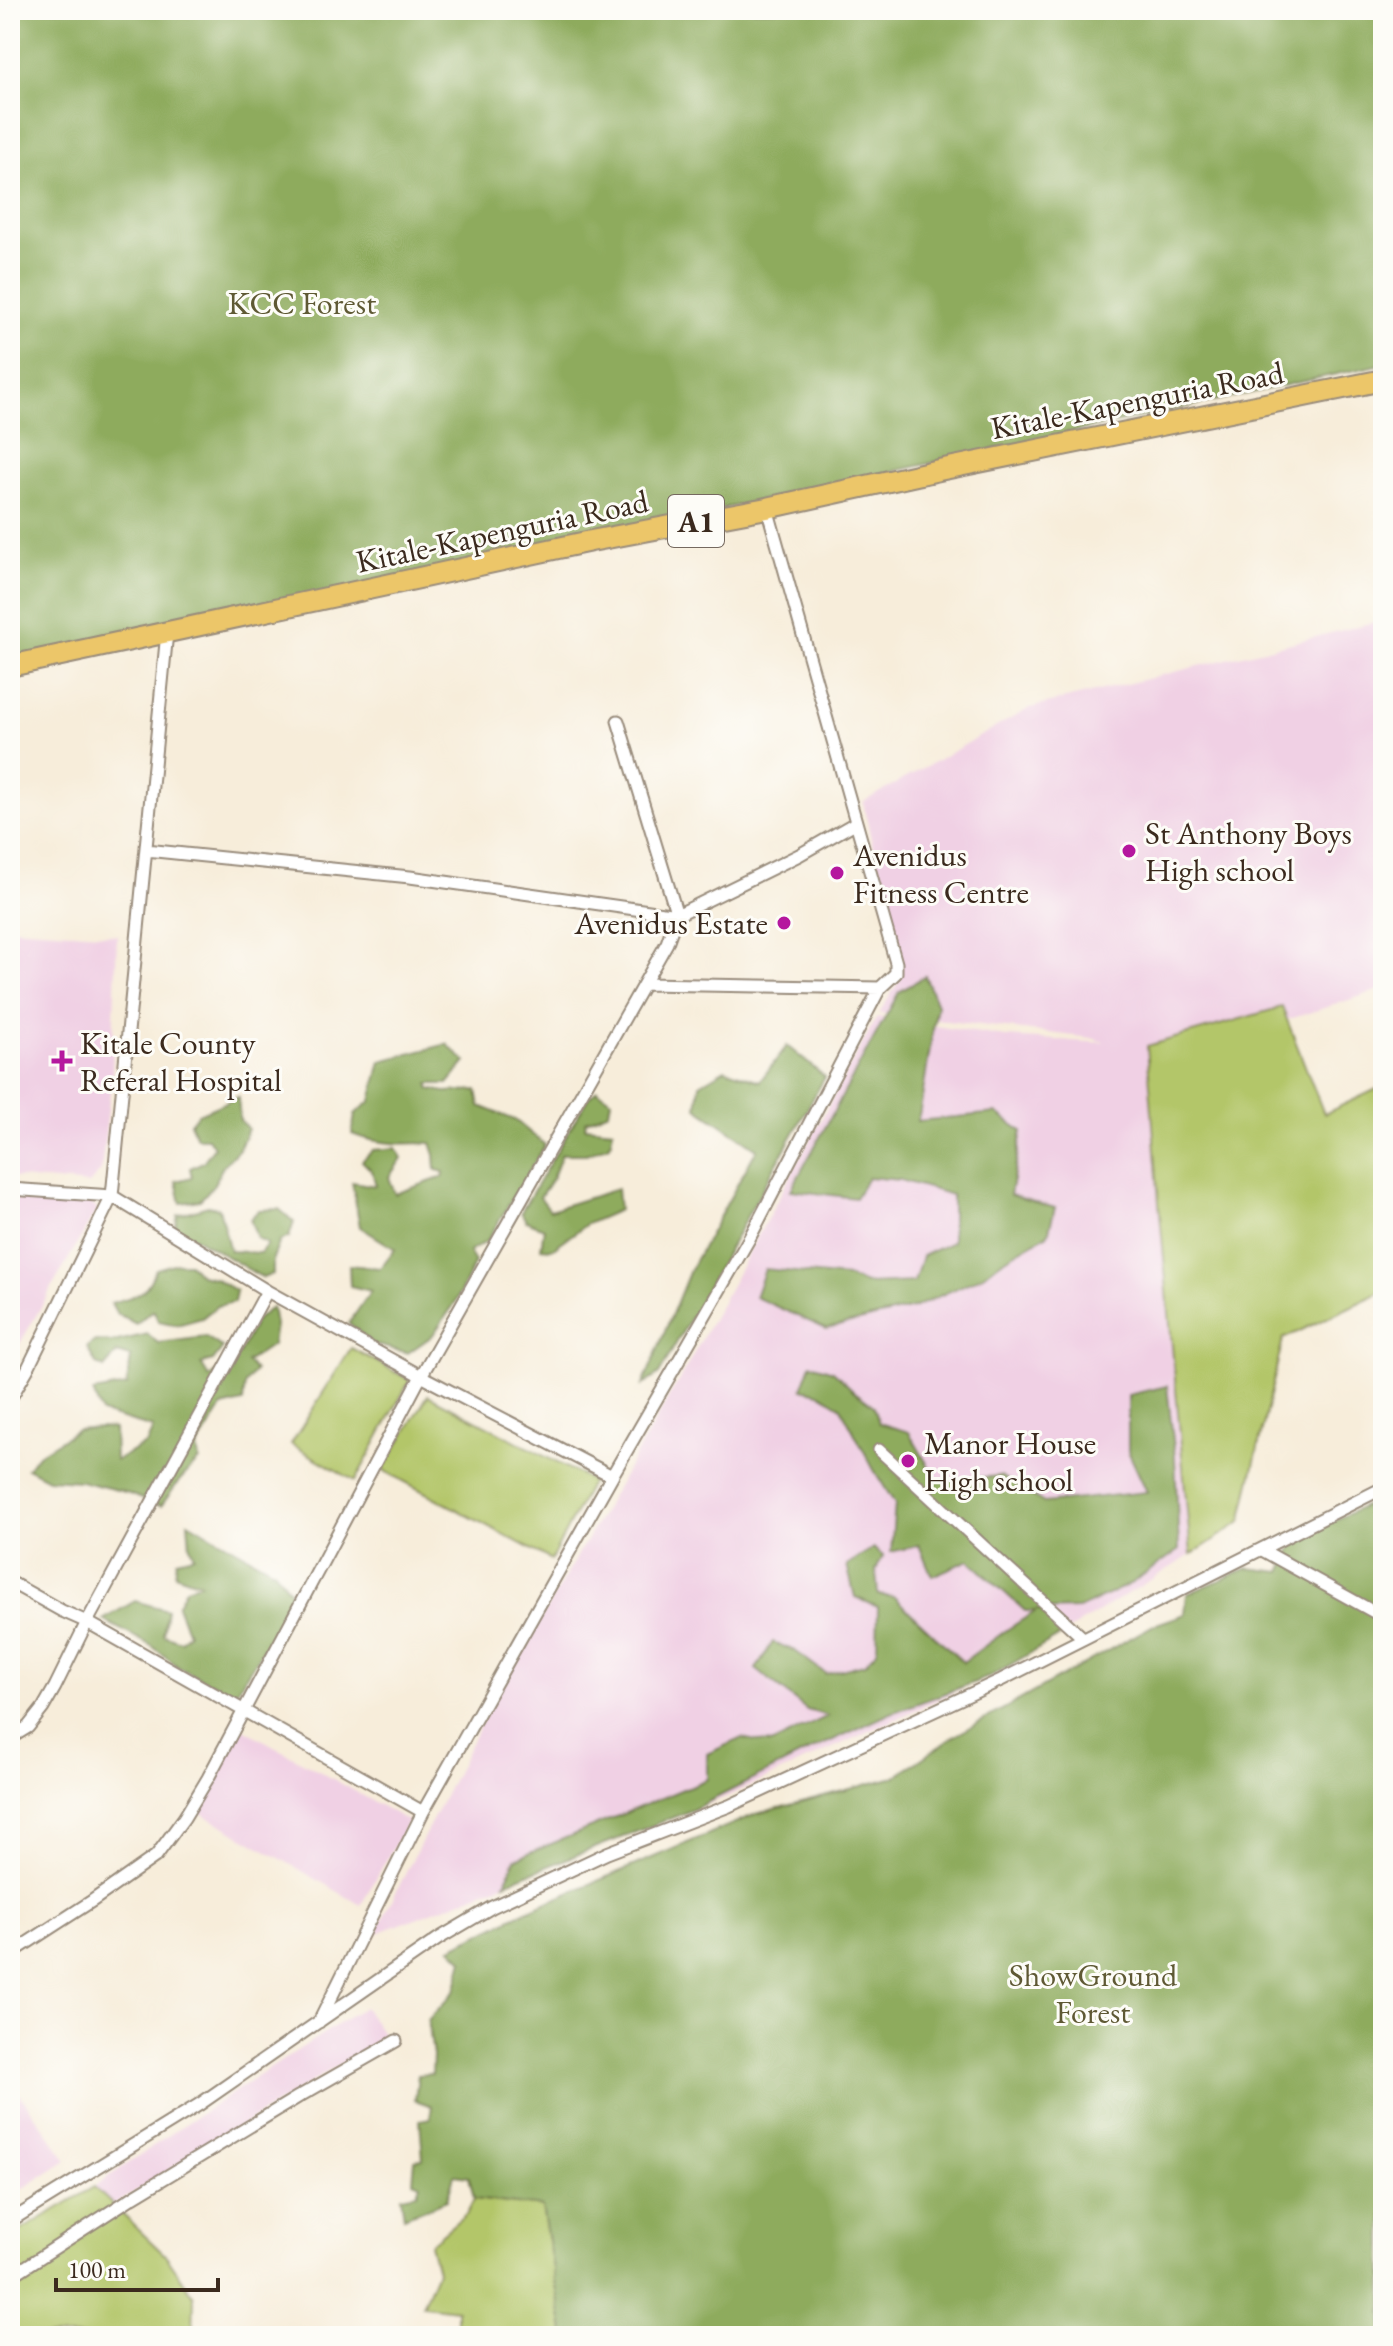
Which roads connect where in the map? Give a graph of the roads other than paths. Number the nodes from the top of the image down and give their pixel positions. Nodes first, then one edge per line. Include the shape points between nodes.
1 (1383, 380) edge
2 (767, 508) junction
3 (167, 632) junction
4 (10, 666) edge
5 (618, 721) dead end
6 (855, 823) junction
7 (146, 850) junction
8 (677, 915) junction
9 (644, 984) junction
10 (880, 988) junction
11 (10, 1189) edge
12 (112, 1196) junction
13 (267, 1291) junction
14 (421, 1376) junction
15 (10, 1399) edge
16 (879, 1450) dead end
17 (612, 1476) junction
18 (1383, 1488) edge
19 (1262, 1550) junction
20 (10, 1582) edge
21 (1383, 1617) edge
22 (87, 1622) junction
23 (1083, 1638) junction
24 (244, 1710) junction
25 (10, 1738) edge
26 (423, 1812) junction
27 (10, 1954) edge
28 (318, 2024) junction
29 (396, 2041) dead end
30 (10, 2221) edge
31 (10, 2277) edge

1 - 2 highway, Kitale-Kapenguria Road / A1
2 - 3 highway, Kitale-Kapenguria Road / A1
2 - 6 street
3 - 4 highway, Kitale-Kapenguria Road / A1
3 - 7 street
5 - 8 street
6 - 8 street
6 - 10 street via 896,963 896,973
7 - 8 street via 410,877
7 - 12 street
8 - 9 street
9 - 10 street
9 - 14 street
10 - 17 street via 749,1239
11 - 12 street
12 - 13 street
12 - 15 street
13 - 14 street
13 - 22 street
14 - 17 street
14 - 24 street
16 - 23 street
17 - 26 street
18 - 19 street
19 - 21 street
19 - 23 street
20 - 22 street
22 - 24 street
22 - 25 street via 43,1708
23 - 28 street via 729,1806 607,1853 492,1907
24 - 26 street
24 - 27 street via 184,1818 156,1856
26 - 28 street
28 - 30 street
29 - 31 street via 133,2197

